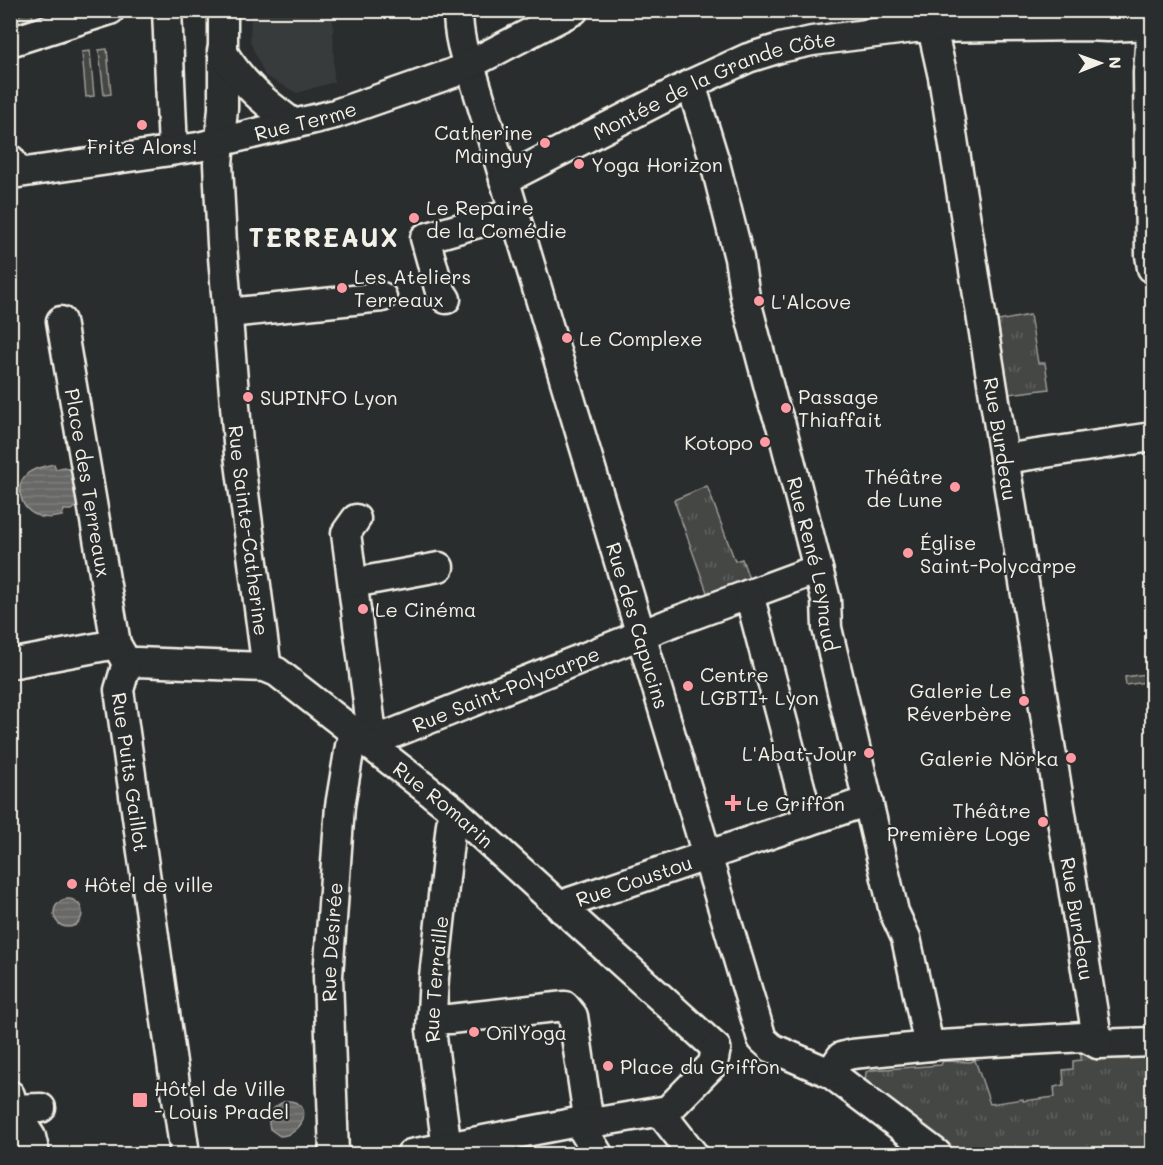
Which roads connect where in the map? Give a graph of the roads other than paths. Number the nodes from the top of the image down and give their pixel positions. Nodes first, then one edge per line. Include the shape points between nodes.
1 (110, 10) edge
2 (167, 10) edge
3 (223, 10) edge
4 (458, 10) edge
5 (574, 10) edge
6 (930, 19) edge
7 (1152, 24) edge
8 (10, 42) edge
9 (222, 51) junction
10 (468, 66) junction
11 (691, 84) junction
12 (294, 124) junction
13 (221, 141) junction
14 (173, 150) junction
15 (15, 166) edge
16 (504, 180) junction
17 (514, 213) junction
18 (1152, 268) edge
19 (438, 293) dead end
20 (382, 297) dead end
21 (231, 310) junction
22 (61, 321) dead end
23 (1152, 437) edge
24 (1004, 459) junction
25 (356, 519) dead end
26 (439, 567) dead end
27 (818, 569) junction
28 (353, 583) junction
29 (749, 594) junction
30 (642, 634) junction
31 (122, 654) junction
32 (10, 664) edge
33 (265, 668) junction
34 (364, 738) junction
35 (868, 801) junction
36 (456, 812) junction
37 (809, 821) junction
38 (708, 854) junction
39 (562, 909) junction
40 (432, 1019) junction
41 (762, 1039) junction
42 (1152, 1042) edge
43 (1098, 1044) junction
44 (930, 1046) junction
45 (716, 1048) junction
46 (830, 1073) junction
47 (11, 1104) edge
48 (41, 1108) dead end
49 (660, 1112) junction
50 (580, 1125) junction
51 (447, 1148) junction
52 (35, 1155) edge
53 (185, 1155) edge
54 (334, 1155) edge
55 (411, 1155) edge
56 (598, 1155) edge
57 (693, 1155) edge
58 (938, 1155) edge

1 - 8 street
2 - 14 street
3 - 9 street, Rue Sainte-Catherine
4 - 10 street, Rue des Capucins via 458,32
5 - 10 street, Rue Terme
6 - 7 street, Montée de la Grande Côte via 1108,27
6 - 11 street, Montée de la Grande Côte via 914,28 812,40 780,48
6 - 24 street, Rue Burdeau via 943,77
7 - 18 street via 1148,72
9 - 12 street via 250,90
9 - 13 street, Rue Sainte-Catherine
10 - 12 street, Rue Terme via 335,114
10 - 16 street, Rue des Capucins
11 - 16 street, Montée de la Grande Côte
11 - 27 street, Rue René Leynaud via 726,203 745,297
12 - 13 street, Rue Terme
13 - 14 street, Rue Terme
13 - 21 street, Rue Sainte-Catherine via 218,164 222,244
14 - 15 street, Rue Terme
16 - 17 street, Rue des Capucins
17 - 19 street via 425,238
17 - 30 street, Rue des Capucins
20 - 21 street
21 - 33 street, Rue Sainte-Catherine via 239,455
22 - 31 street, Place des Terreaux
23 - 24 street
24 - 43 street, Rue Burdeau
25 - 28 street, Rue Désirée via 346,533
26 - 28 street
27 - 29 street, Rue Saint-Polycarpe
27 - 35 street, Rue René Leynaud via 826,600 827,628
28 - 34 street, Rue Désirée via 371,726
29 - 30 street, Rue Saint-Polycarpe
29 - 37 street
30 - 34 street, Rue Saint-Polycarpe
30 - 38 street, Rue des Capucins
31 - 32 street
31 - 33 street, Rue Romarin via 137,662
31 - 53 street, Rue Puits Gaillot via 119,690
33 - 34 street, Rue Romarin via 277,672
34 - 36 street, Rue Romarin
34 - 54 street, Rue Désirée via 351,744 340,806 328,976
35 - 37 street, Rue Coustou
35 - 44 street, Rue René Leynaud via 894,912 906,938
36 - 39 street, Rue Romarin
36 - 40 street, Rue Terraille via 451,824
37 - 38 street, Rue Coustou
38 - 39 street, Rue Coustou via 570,902
38 - 41 street, Rue des Capucins
39 - 45 street, Rue Romarin
40 - 50 street via 565,1006 573,1016 587,1110
40 - 51 street, Rue Terraille
41 - 45 street
41 - 46 street via 772,1048
42 - 43 street
43 - 44 street via 1084,1037
44 - 46 street via 852,1054 841,1057
45 - 49 street via 713,1064 668,1110
46 - 58 street
47 - 48 street
47 - 52 street via 31,1137
49 - 50 street
49 - 57 street
50 - 51 street via 572,1123
50 - 56 street
51 - 55 street

